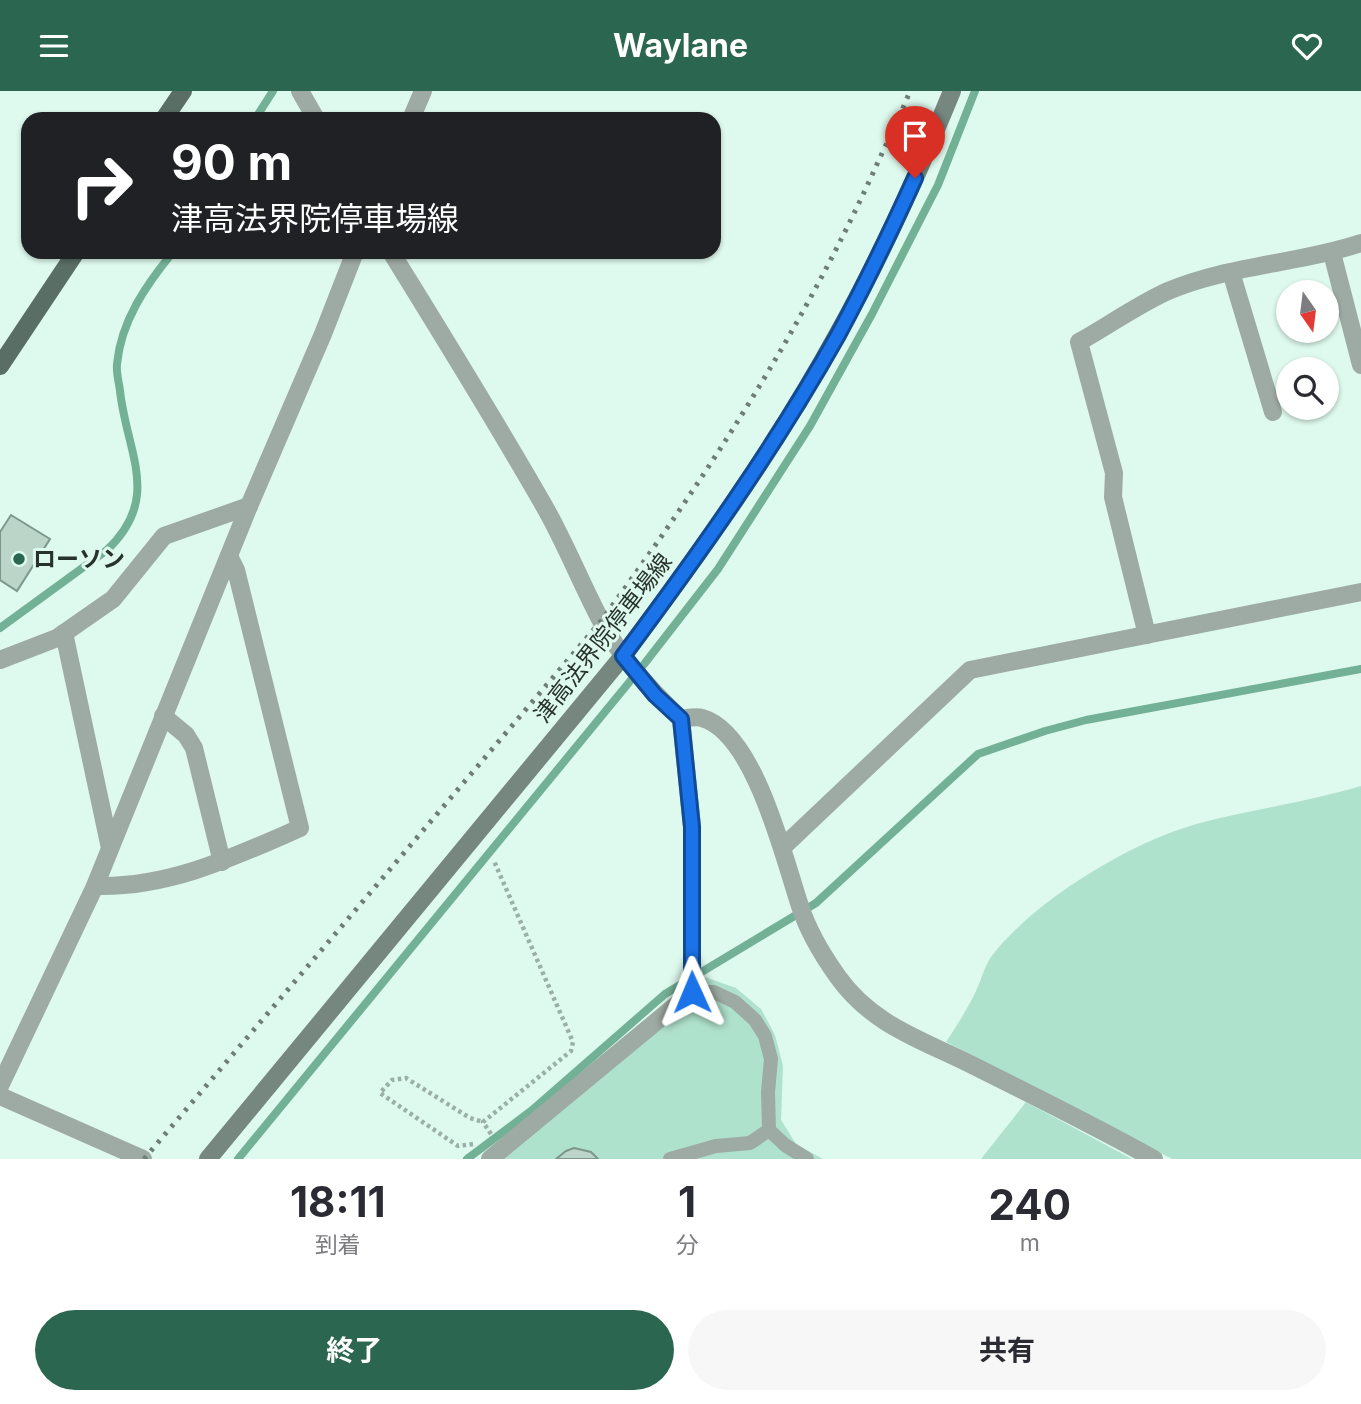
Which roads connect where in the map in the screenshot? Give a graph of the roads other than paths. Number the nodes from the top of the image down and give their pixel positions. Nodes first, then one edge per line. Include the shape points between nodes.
1 (183, 91) edge
2 (300, 91) edge
3 (423, 91) edge
4 (952, 91) edge
5 (169, 112) edge
6 (312, 112) edge
7 (414, 112) edge
8 (1361, 243) edge
9 (1332, 253) junction
10 (71, 259) edge
11 (352, 259) edge
12 (395, 259) edge
13 (1231, 272) junction
14 (1361, 365) edge
15 (0, 366) edge
16 (1273, 412) dead end
17 (249, 506) junction
18 (229, 556) junction
19 (1361, 592) edge
20 (64, 633) junction
21 (1147, 635) junction
22 (0, 660) edge
23 (633, 668) junction
24 (163, 716) junction
25 (681, 719) junction
26 (783, 847) junction
27 (110, 848) junction
28 (222, 862) junction
29 (95, 886) junction
30 (692, 983) junction
31 (0, 1086) edge
32 (0, 1097) edge
33 (769, 1130) junction
34 (143, 1159) edge
35 (208, 1159) edge
36 (490, 1159) edge
37 (670, 1159) edge
38 (807, 1159) edge
39 (1154, 1159) edge

1 - 5 main road
2 - 6 street
3 - 7 street
4 - 23 main road, 津高法界院停車場線 via 886,241 831,346 685,574
8 - 9 street
9 - 13 street
9 - 14 street
10 - 15 main road
11 - 17 street
12 - 23 street via 499,427 557,529 601,621
13 - 16 street
13 - 21 street via 1168,291 1079,342 1114,473 1113,497
17 - 18 street
17 - 20 street via 164,536 113,599
18 - 24 street
18 - 28 street via 300,828
19 - 21 street
20 - 22 street
20 - 27 street
21 - 26 street via 970,670
23 - 25 street
23 - 35 main road, 津高法界院停車場線
24 - 27 street
24 - 28 street via 194,748
25 - 26 street via 700,717 728,735 756,780
25 - 30 street via 692,827
26 - 39 street via 815,940 864,1006 893,1028
27 - 29 street
28 - 29 street via 166,880
29 - 31 street
30 - 33 lane via 735,1002 765,1037 771,1059
30 - 36 street
32 - 34 street
33 - 37 lane via 750,1143 716,1146
33 - 38 lane

